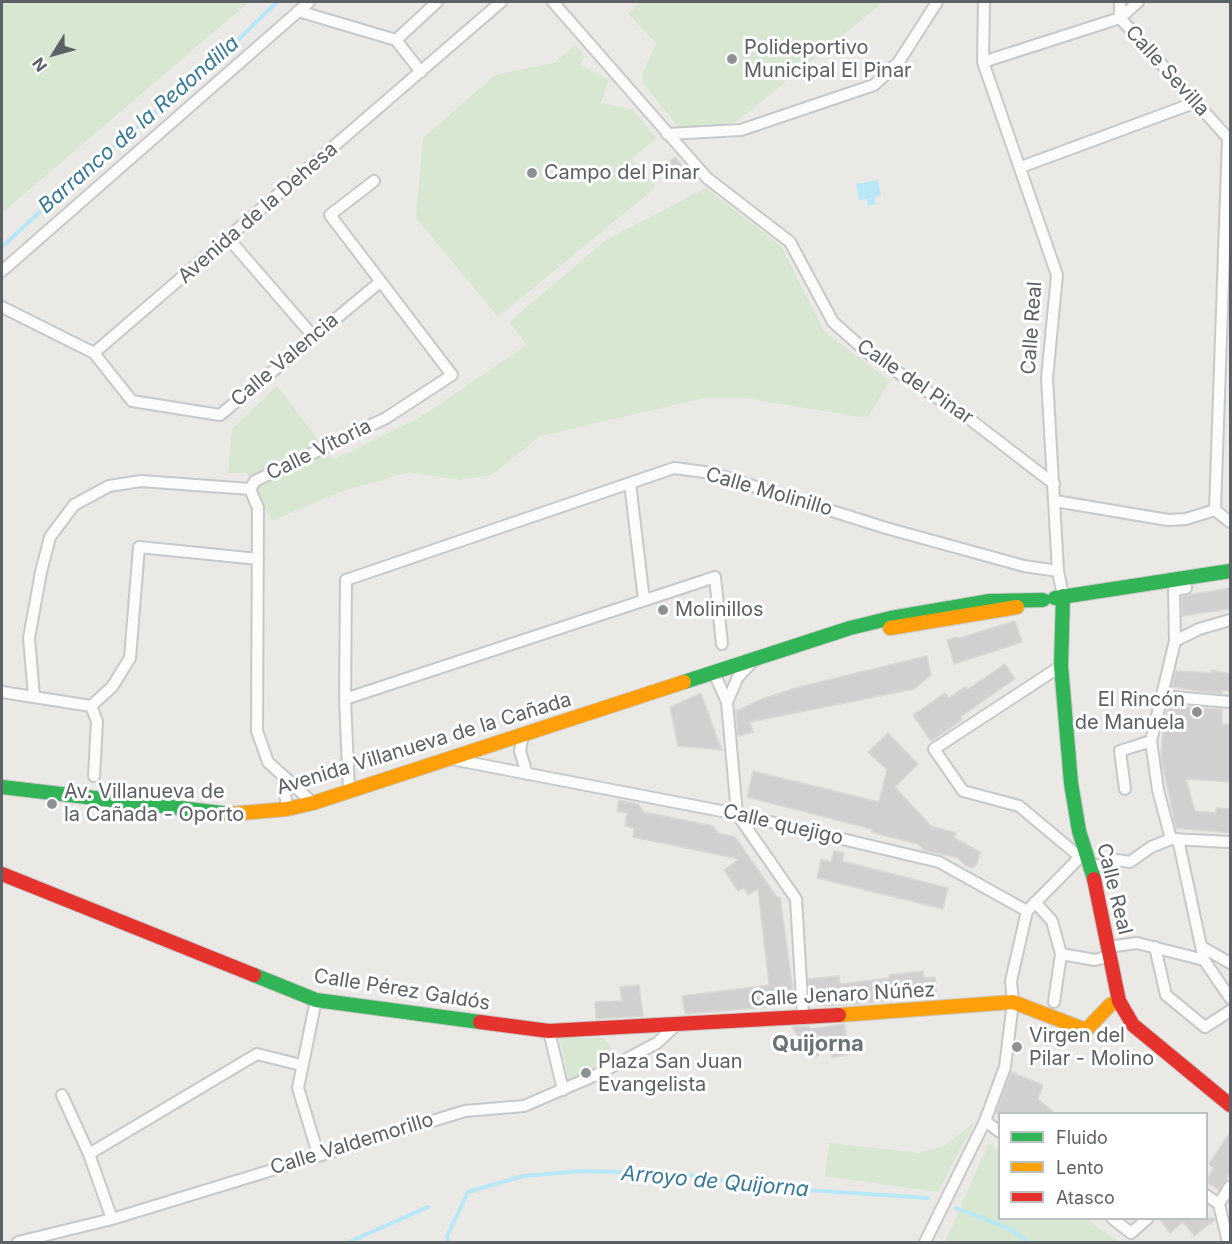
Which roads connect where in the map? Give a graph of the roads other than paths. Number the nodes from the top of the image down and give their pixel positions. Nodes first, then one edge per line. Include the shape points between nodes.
1 (309, 2) edge
2 (437, 2) edge
3 (501, 2) edge
4 (553, 2) edge
5 (937, 2) edge
6 (984, 2) edge
7 (1120, 2) edge
8 (1137, 2) edge
9 (298, 11) junction
10 (1120, 18) junction
11 (396, 40) junction
12 (983, 62) junction
13 (421, 72) junction
14 (1194, 103) junction
15 (667, 134) junction
16 (1229, 139) edge
17 (1021, 167) junction
18 (374, 181) dead end
19 (229, 239) junction
20 (2, 271) edge
21 (380, 282) junction
22 (2, 307) edge
23 (313, 336) junction
24 (94, 353) junction
25 (630, 483) junction
26 (1054, 484) junction
27 (250, 489) junction
28 (1055, 501) junction
29 (1215, 510) junction
30 (1230, 522) edge
31 (258, 559) junction
32 (1058, 571) junction
33 (1230, 572) edge
34 (1184, 578) junction
35 (1063, 596) junction
36 (644, 600) junction
37 (1038, 602) junction
38 (1230, 620) edge
39 (1061, 633) junction
40 (1175, 641) junction
41 (722, 644) dead end
42 (754, 659) junction
43 (1061, 666) junction
44 (714, 673) junction
45 (2, 692) edge
46 (34, 696) junction
47 (1161, 696) junction
48 (345, 699) junction
49 (727, 702) junction
50 (1230, 702) edge
51 (91, 706) junction
52 (523, 735) junction
53 (1150, 741) junction
54 (450, 759) junction
55 (527, 774) junction
56 (94, 776) dead end
57 (283, 776) junction
58 (2, 787) edge
59 (1125, 789) dead end
60 (349, 791) junction
61 (313, 803) junction
62 (287, 809) junction
63 (737, 814) junction
64 (1175, 839) junction
65 (1230, 842) edge
66 (1085, 859) junction
67 (2, 874) edge
68 (1035, 902) junction
69 (1027, 911) junction
70 (1155, 947) junction
71 (1202, 947) junction
72 (1109, 952) junction
73 (1061, 954) junction
74 (1204, 960) junction
75 (1230, 963) edge
76 (1230, 998) edge
77 (316, 1000) junction
78 (1119, 1001) junction
79 (1012, 1002) junction
80 (1054, 1002) dead end
81 (1230, 1011) edge
82 (803, 1016) junction
83 (675, 1026) junction
84 (549, 1031) junction
85 (301, 1065) junction
86 (563, 1090) junction
87 (62, 1095) dead end
88 (1230, 1105) edge
89 (985, 1121) junction
90 (998, 1131) edge
91 (89, 1154) junction
92 (318, 1154) junction
93 (1230, 1186) edge
94 (1208, 1196) edge
95 (1219, 1204) junction
96 (112, 1219) junction
97 (1115, 1220) edge
98 (1146, 1220) edge
99 (18, 1242) edge
100 (925, 1242) edge
101 (1228, 1242) edge

1 - 9 street
2 - 11 street
3 - 13 street, Avenida de la Dehesa
4 - 15 street, Calle del Pinar
5 - 15 street via 898,63 874,85 741,130
6 - 12 street, Calle Real
7 - 10 street, Calle Sevilla
8 - 10 street
9 - 11 street
9 - 20 street
10 - 12 street
10 - 14 street, Calle Sevilla
11 - 13 street
12 - 17 street, Calle Real
13 - 19 street, Avenida de la Dehesa
14 - 16 street, Calle Sevilla
14 - 17 street
15 - 26 street, Calle del Pinar via 707,178 790,242 833,322 867,353 967,417
16 - 29 street, Calle Sevilla
17 - 26 street, Calle Real via 1057,275 1047,378
18 - 21 street, Calle Vitoria via 330,215
19 - 23 street
19 - 24 street, Avenida de la Dehesa
21 - 23 street, Calle Valencia
21 - 27 street, Calle Vitoria via 452,375 386,418 255,481
22 - 24 street, Calle Valencia
23 - 24 street, Calle Valencia via 220,416 132,401
25 - 32 street, Calle Molinillo via 674,468 712,473 886,528 1023,566
25 - 36 street
25 - 48 street, Calle Molinillo via 346,580
26 - 28 street, Calle Real
27 - 31 street, Calle Vitoria via 258,508
27 - 46 street via 141,481 109,486 74,505 50,537 41,572 29,638
28 - 29 street via 1168,520
28 - 32 street, Calle Real
29 - 30 street
31 - 51 street via 139,547 130,658 112,687
31 - 57 street, Calle Vitoria via 257,731 268,762
32 - 35 street, Calle Real
33 - 34 main road, Avenida Villanueva de la Cañada
34 - 35 main road, Avenida Villanueva de la Cañada
34 - 40 street via 1186,588 1174,590
35 - 37 main road, Avenida Villanueva de la Cañada
35 - 39 main road, Calle Real
36 - 41 street via 715,577
36 - 48 street
37 - 39 main road
37 - 42 main road, Avenida Villanueva de la Cañada via 813,642
38 - 40 street
39 - 43 main road, Calle Real
40 - 47 street
42 - 44 main road, Avenida Villanueva de la Cañada
42 - 49 street via 738,677
43 - 66 main road, Calle Real via 1071,783
43 - 66 street via 934,748 963,791 1019,806
44 - 49 street
44 - 52 main road, Avenida Villanueva de la Cañada
45 - 46 street
46 - 51 street
47 - 50 street
47 - 53 street
48 - 60 street
49 - 63 street
51 - 56 street via 97,721
52 - 54 main road, Avenida Villanueva de la Cañada
52 - 55 street via 520,750
53 - 59 street via 1120,751
53 - 64 street via 1158,790
54 - 55 street, Calle quejigo
54 - 60 main road, Avenida Villanueva de la Cañada
55 - 63 street, Calle quejigo
57 - 61 street, Calle Vitoria
57 - 62 street
58 - 62 main road, Avenida Villanueva de la Cañada via 188,811 251,813
60 - 61 main road, Avenida Villanueva de la Cañada
61 - 62 main road, Avenida Villanueva de la Cañada
63 - 69 street, Calle quejigo via 939,862
63 - 82 street via 796,899
64 - 65 street
64 - 66 street via 1151,847 1130,862
64 - 71 street
66 - 68 street
66 - 72 main road, Calle Real
67 - 77 main road, Calle Pérez Galdós
68 - 69 street
68 - 73 street via 1052,921
69 - 79 street via 1012,975
70 - 72 street via 1137,943
70 - 74 street
70 - 81 street via 1166,995 1205,1027
71 - 74 street
71 - 75 street
72 - 73 street via 1095,960
72 - 78 main road, Calle Real
73 - 80 street
74 - 76 street
77 - 84 main road, Calle Pérez Galdós
77 - 85 street
78 - 79 main road via 1086,1030
78 - 88 main road, Calle Real via 1133,1025
79 - 82 main road, Calle Jenaro Núñez
79 - 89 street via 1005,1066
82 - 83 main road, Calle Jenaro Núñez
83 - 84 main road, Calle Pérez Galdós
83 - 86 street, Calle Valdemorillo via 657,1043
84 - 86 street
85 - 91 street via 257,1054
85 - 92 street via 298,1088
86 - 92 street, Calle Valdemorillo via 524,1106 465,1111
87 - 91 street
89 - 90 street
89 - 100 street
91 - 96 street
92 - 96 street, Calle Valdemorillo
93 - 95 street
94 - 95 street
95 - 101 street
96 - 99 street, Calle Valdemorillo
97 - 98 street via 1131,1233

